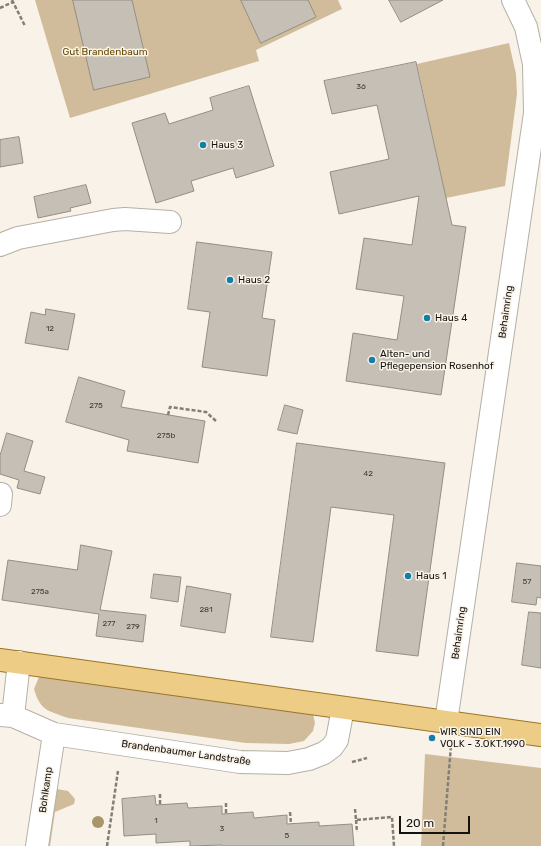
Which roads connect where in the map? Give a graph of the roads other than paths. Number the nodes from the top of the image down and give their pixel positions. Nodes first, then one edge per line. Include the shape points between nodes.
1 (513, 0) edge
2 (170, 222) dead end
3 (0, 245) edge
4 (10, 661) edge
5 (343, 708) junction
6 (6, 715) edge
7 (446, 722) junction
8 (54, 734) junction
9 (541, 735) edge
10 (38, 846) edge

1 - 7 street, Behaimring via 526,27 534,64 535,113
2 - 3 street via 113,220 18,238
4 - 5 main road
4 - 6 street
5 - 7 main road
5 - 8 street, Brandenbaumer Landstraße via 339,730 332,747 309,759 288,763 240,762
6 - 8 street, Brandenbaumer Landstraße
7 - 9 main road
8 - 10 street, Bohlkamp

